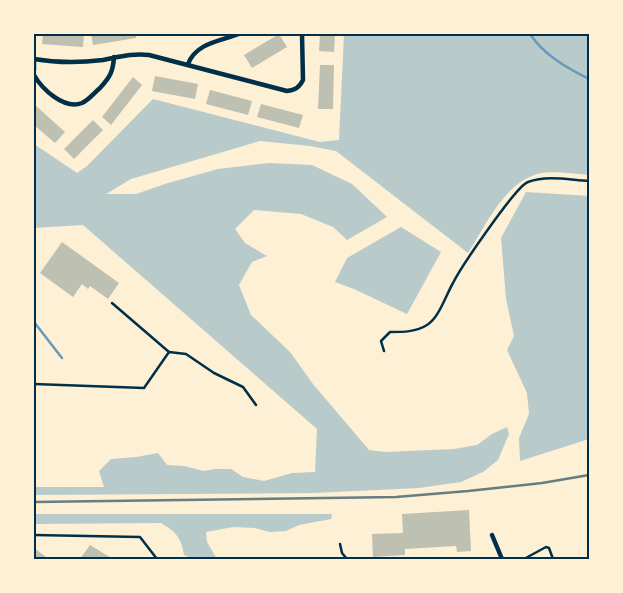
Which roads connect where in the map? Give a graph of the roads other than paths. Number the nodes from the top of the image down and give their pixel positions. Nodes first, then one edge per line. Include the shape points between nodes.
1 (239, 34) edge
2 (302, 34) edge
3 (114, 57) junction
4 (34, 59) edge
5 (188, 64) junction
6 (34, 70) edge
7 (34, 75) edge
8 (589, 181) edge
9 (112, 303) dead end
10 (384, 351) dead end
11 (169, 352) junction
12 (34, 384) edge
13 (256, 405) dead end
14 (492, 535) dead end
15 (34, 536) edge
16 (340, 544) dead end
17 (158, 559) edge
18 (347, 559) edge
19 (502, 559) edge
20 (524, 559) edge
21 (553, 559) edge

1 - 5 street via 199,48
2 - 5 street via 303,80 294,90 287,91
3 - 4 street via 77,62
3 - 5 street via 138,54
3 - 7 street via 114,69 108,80 82,103 61,101
4 - 6 street
8 - 10 lane via 546,178 526,182 510,199 459,273 429,324 415,331 390,332 381,341
9 - 11 lane
11 - 12 lane via 144,388
11 - 13 lane via 186,354 243,387
14 - 19 street
15 - 17 lane via 140,537
16 - 18 lane
20 - 21 lane via 546,547

